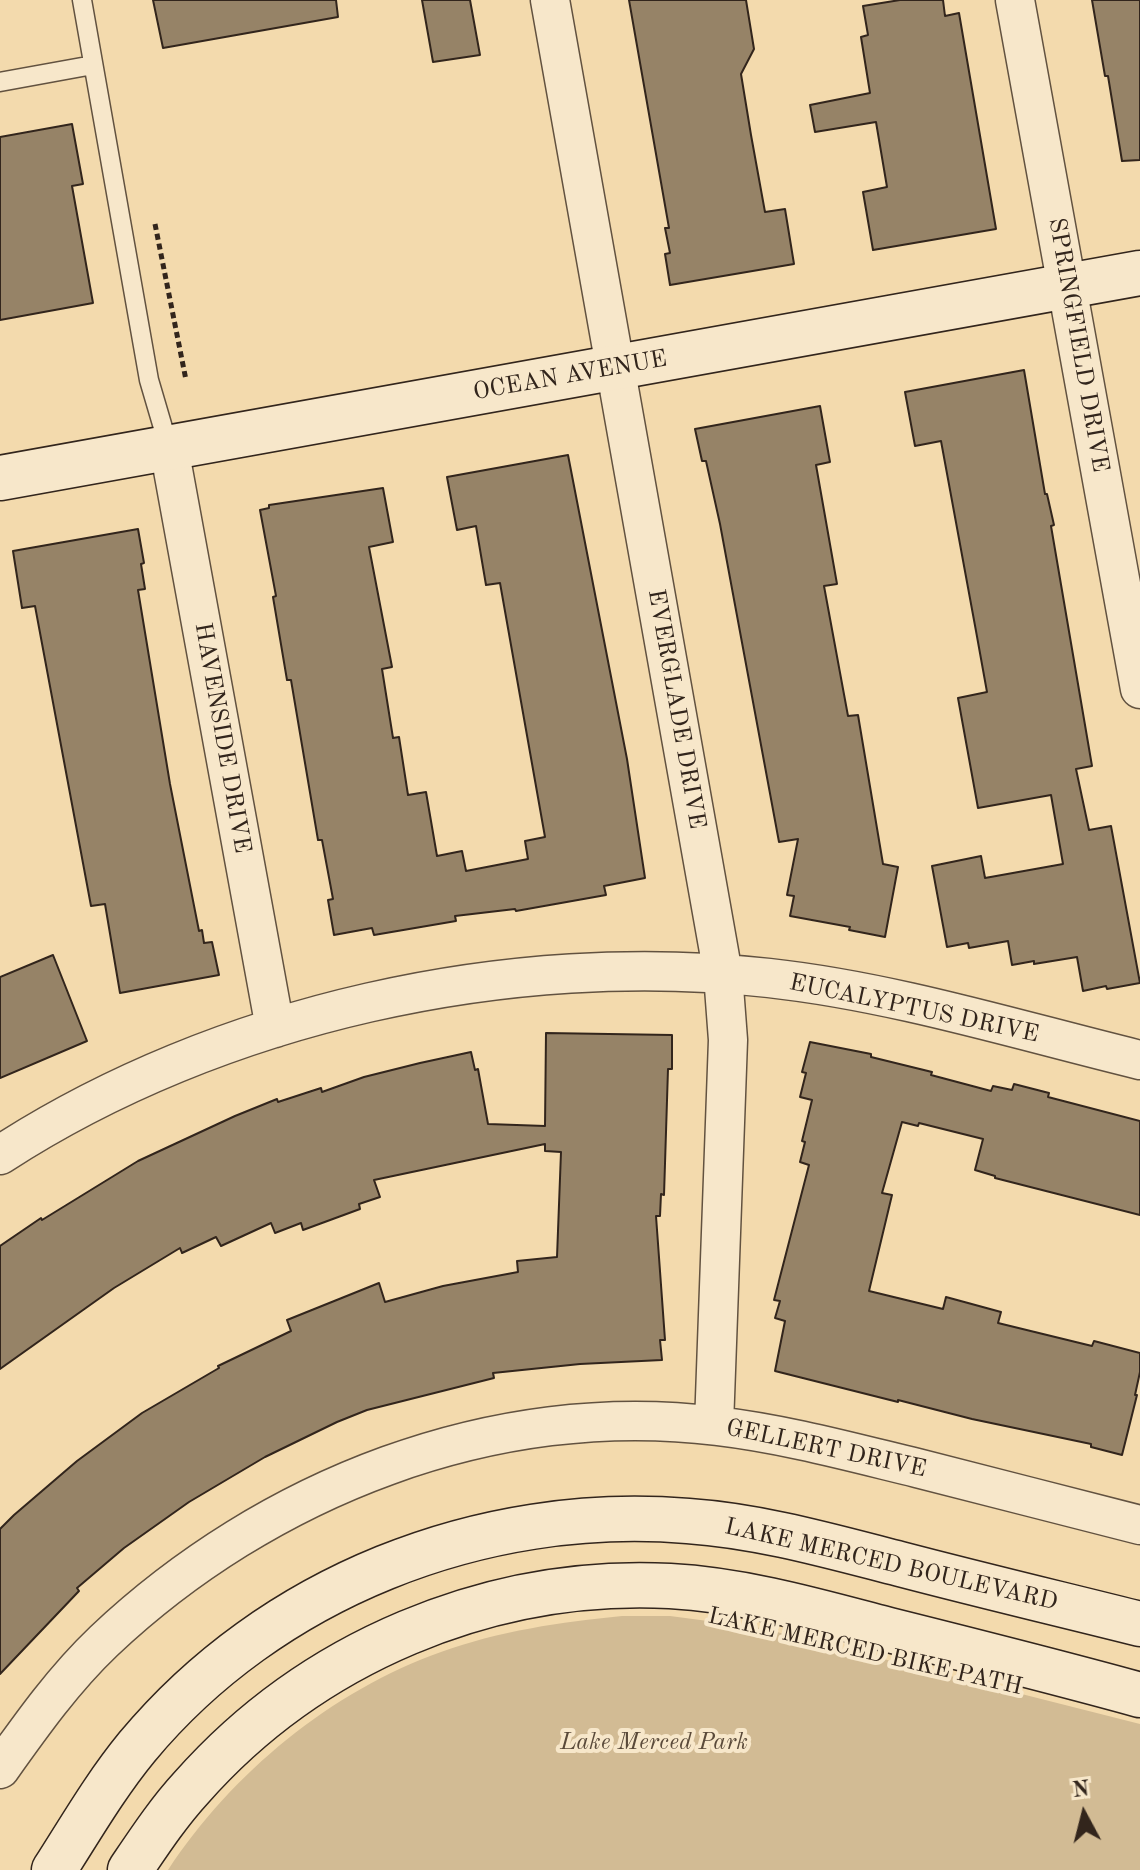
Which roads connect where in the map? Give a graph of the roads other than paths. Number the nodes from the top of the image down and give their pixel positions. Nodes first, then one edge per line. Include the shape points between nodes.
1 (82, 0) edge
2 (550, 0) edge
3 (1015, 0) edge
4 (93, 65) junction
5 (0, 82) edge
6 (1140, 273) edge
7 (1067, 287) junction
8 (615, 368) junction
9 (169, 448) junction
10 (0, 478) edge
11 (1140, 689) edge
12 (723, 974) junction
13 (275, 1028) junction
14 (1140, 1060) edge
15 (0, 1155) edge
16 (714, 1425) junction
17 (1140, 1525) edge
18 (1140, 1624) edge
19 (1140, 1695) edge
20 (0, 1769) edge
21 (54, 1870) edge
22 (130, 1870) edge

1 - 4 lane
2 - 8 street, EVERGLADE DRIVE
3 - 7 street, SPRINGFIELD DRIVE
4 - 5 lane
4 - 9 lane via 149,380
6 - 7 main road, OCEAN AVENUE
7 - 8 main road, OCEAN AVENUE
7 - 11 street, SPRINGFIELD DRIVE
8 - 9 main road, OCEAN AVENUE
8 - 12 street, EVERGLADE DRIVE
9 - 10 main road, OCEAN AVENUE
9 - 13 street, HAVENSIDE DRIVE
12 - 13 street, EUCALYPTUS DRIVE via 619,973 497,982 383,1000
12 - 14 street, EUCALYPTUS DRIVE via 875,995
12 - 16 street, EVERGLADE DRIVE via 728,1040
13 - 15 street, EUCALYPTUS DRIVE via 132,1084
16 - 17 street, GELLERT DRIVE via 826,1445
16 - 20 street, GELLERT DRIVE via 607,1422 501,1435 394,1463 291,1506 192,1567 103,1642 62,1685
18 - 21 main road, LAKE MERCED BOULEVARD via 739,1527 641,1518 499,1532 362,1577 241,1648 138,1746
19 - 22 main road via 806,1608 719,1591 670,1586 572,1589 430,1622 301,1689 192,1786

